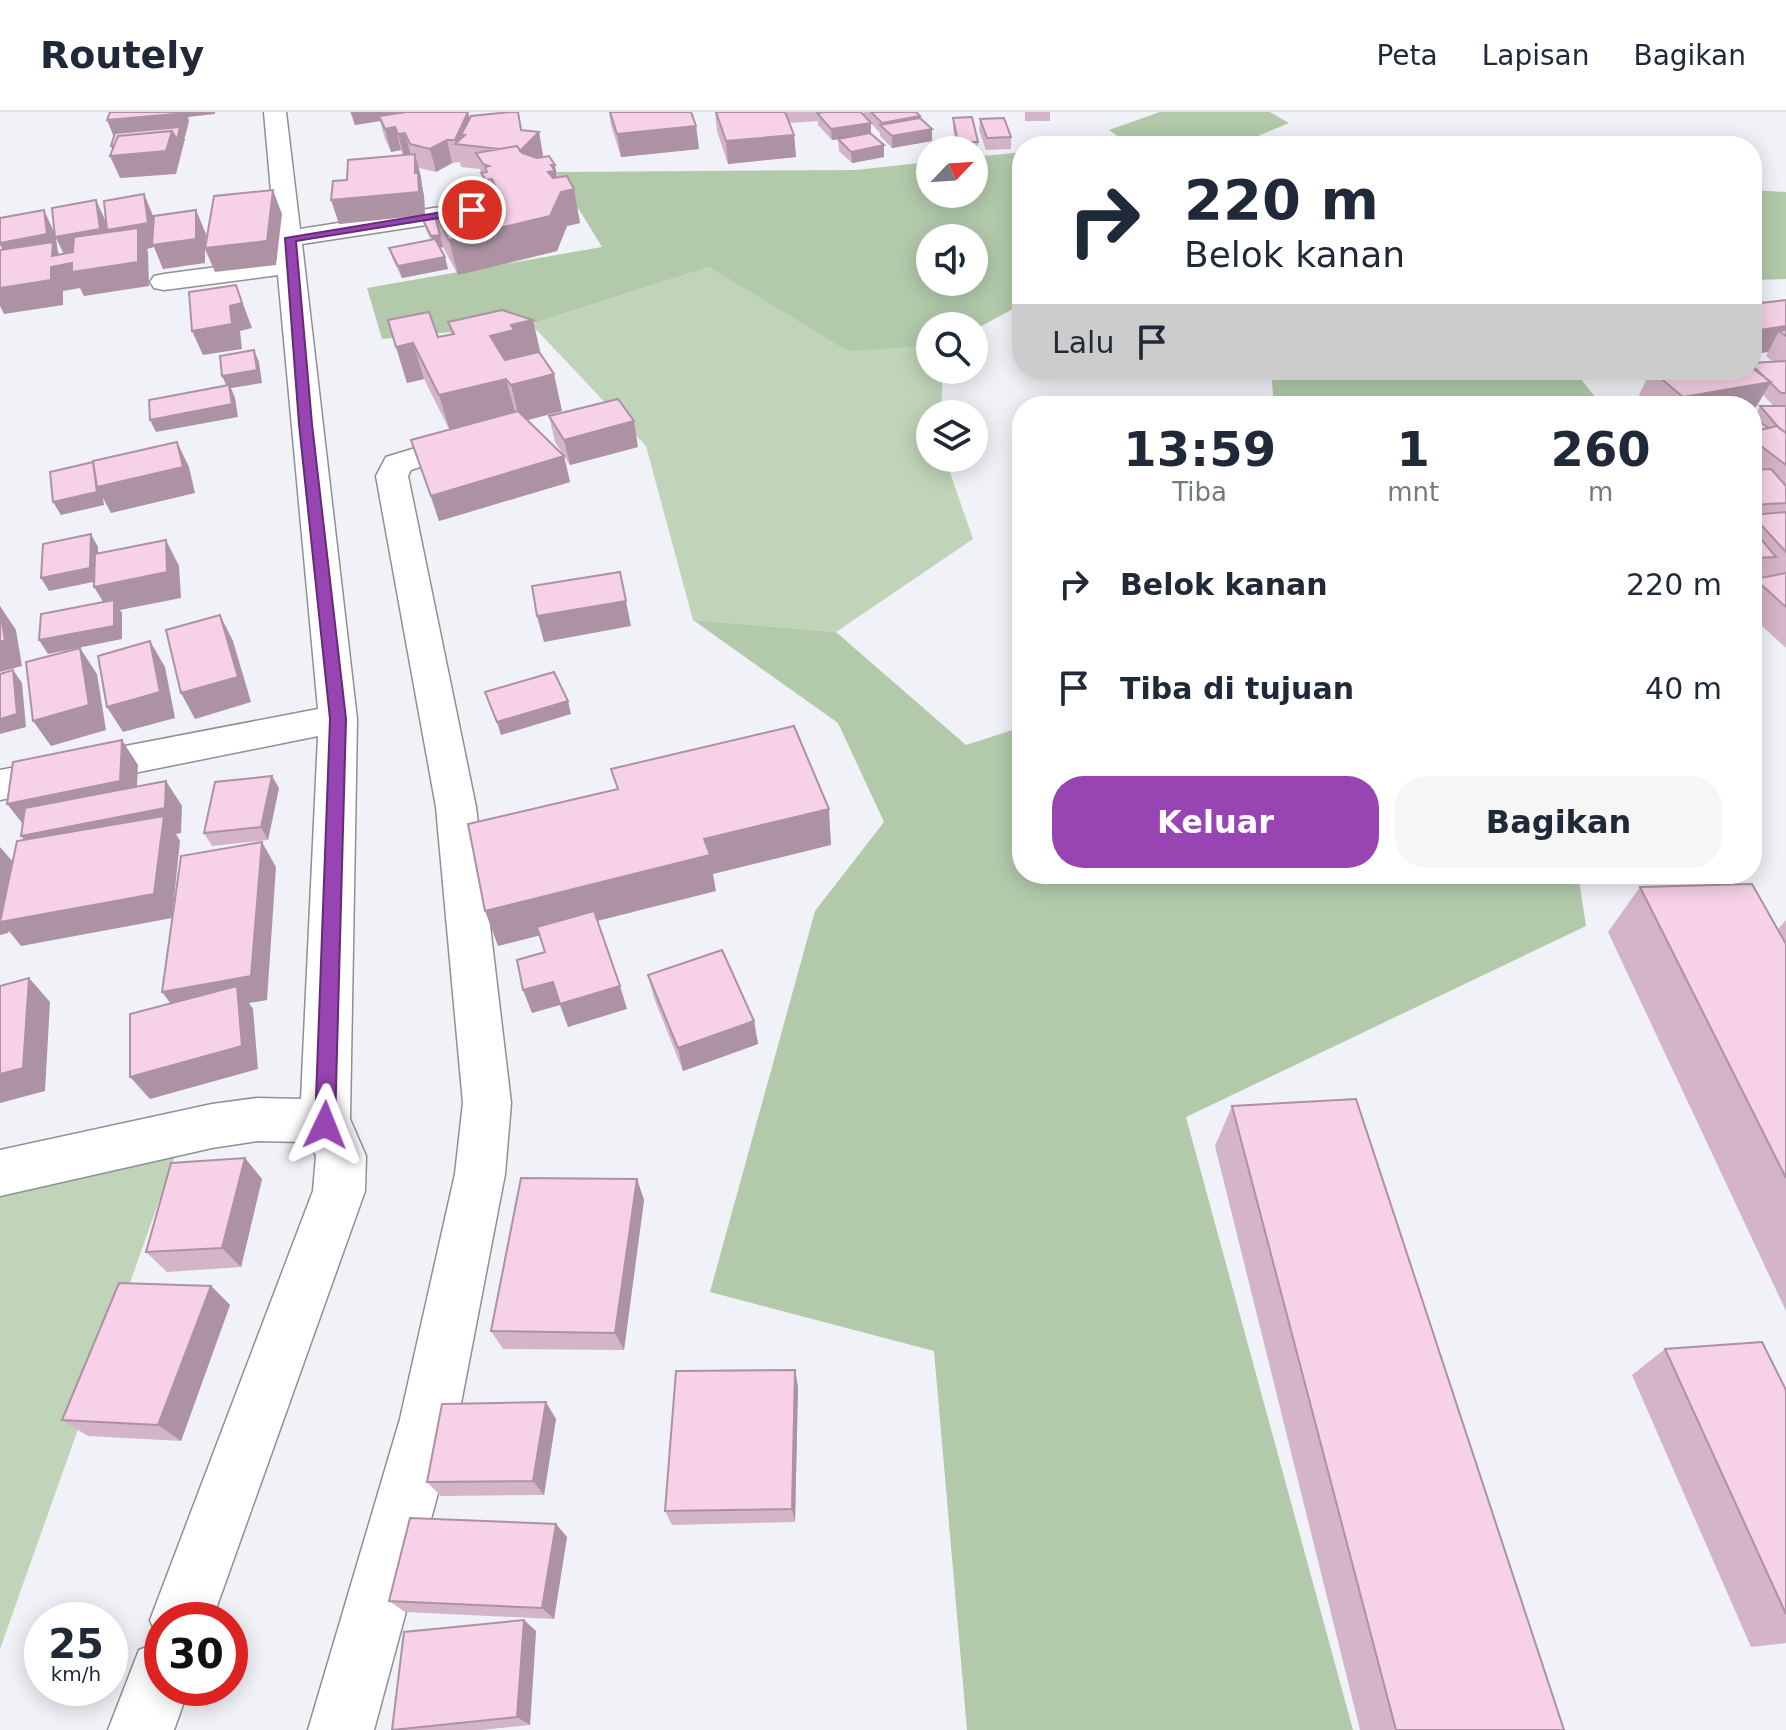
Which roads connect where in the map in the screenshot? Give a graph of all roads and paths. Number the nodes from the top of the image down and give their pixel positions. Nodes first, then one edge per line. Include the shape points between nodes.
1 (275, 112) edge
2 (472, 210) edge
3 (291, 252) junction
4 (164, 282) dead end
5 (461, 443) edge
6 (338, 719) junction
7 (0, 785) edge
8 (325, 1125) junction
9 (0, 1173) edge
10 (188, 1602) edge
11 (150, 1706) edge
12 (141, 1730) edge
13 (341, 1730) edge

1 - 3 street
2 - 3 street
3 - 4 street
3 - 6 street
5 - 13 street via 397,464 392,476 456,807 487,1103 480,1174 429,1419
6 - 7 street
6 - 8 street
8 - 9 street via 299,1118 222,1124
8 - 10 street via 340,1143 339,1191
11 - 12 street

